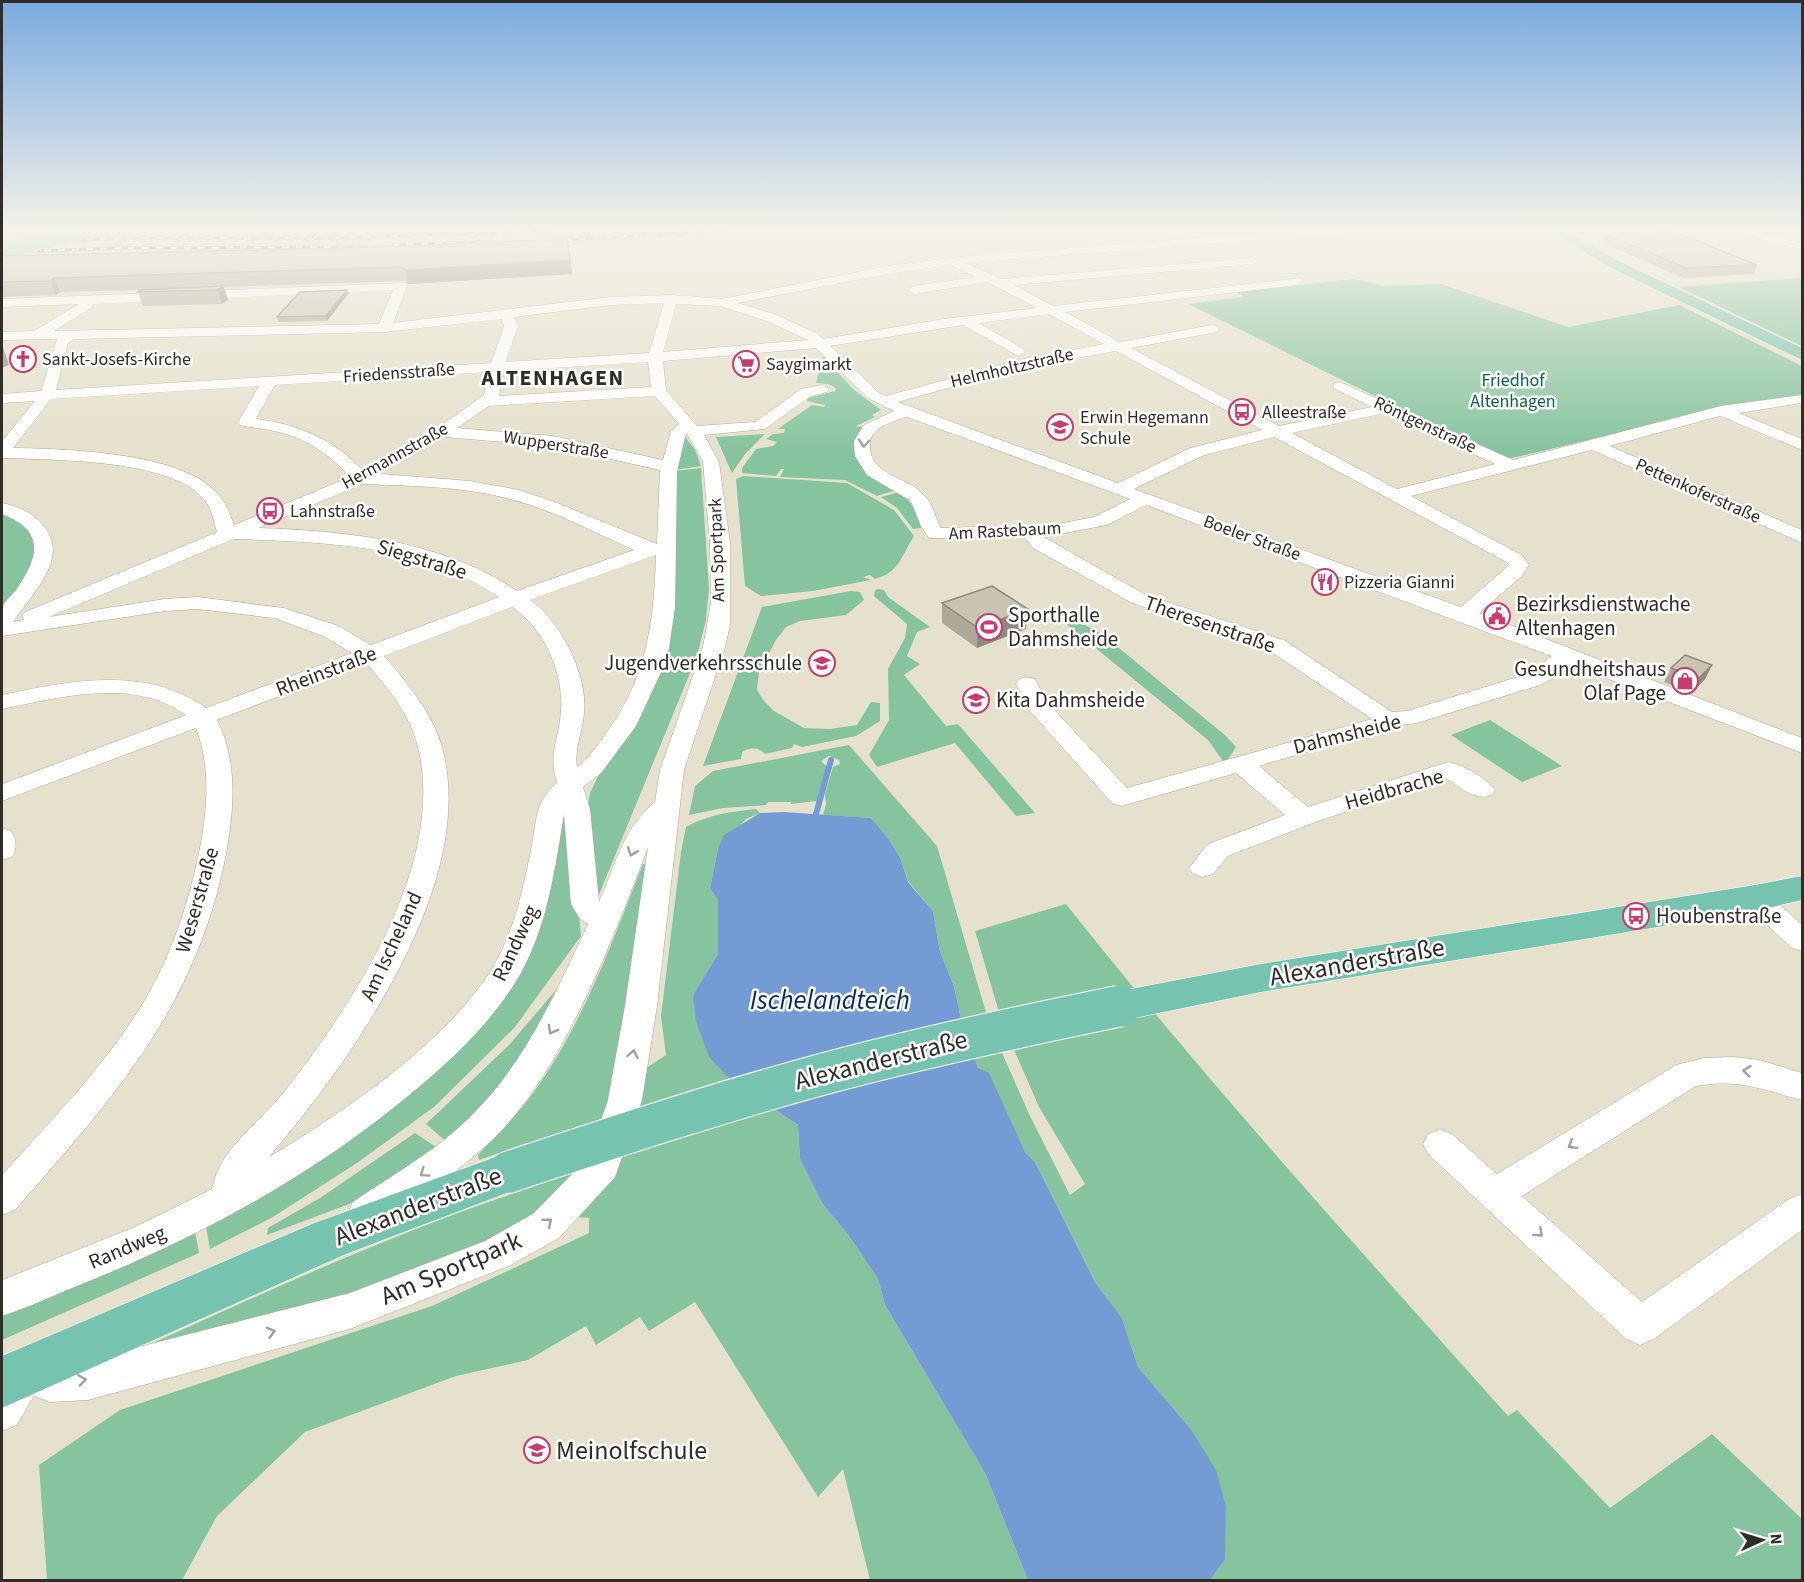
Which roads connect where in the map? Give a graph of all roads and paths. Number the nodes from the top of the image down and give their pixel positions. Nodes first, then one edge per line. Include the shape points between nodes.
1 (36, 302) edge
2 (87, 302) edge
3 (395, 302) edge
4 (605, 302) edge
5 (671, 302) edge
6 (721, 302) edge
7 (1033, 302) edge
8 (1115, 302) edge
9 (1169, 302) edge
10 (1693, 302) edge
11 (2, 303) edge
12 (1047, 309) junction
13 (507, 315) junction
14 (965, 320) junction
15 (384, 328) junction
16 (292, 330) junction
17 (317, 330) junction
18 (216, 332) junction
19 (2, 336) edge
20 (36, 336) junction
21 (69, 336) junction
22 (152, 340) dead end
23 (202, 341) junction
24 (281, 341) junction
25 (821, 343) junction
26 (1115, 345) junction
27 (1018, 352) dead end
28 (1803, 355) edge
29 (655, 357) junction
30 (497, 367) junction
31 (269, 382) junction
32 (1340, 386) dead end
33 (822, 389) dead end
34 (658, 391) junction
35 (47, 395) junction
36 (2, 398) edge
37 (1803, 399) edge
38 (488, 401) junction
39 (884, 401) junction
40 (1388, 408) junction
41 (1721, 411) junction
42 (907, 412) junction
43 (690, 429) junction
44 (1276, 430) junction
45 (442, 432) junction
46 (1593, 445) junction
47 (1803, 445) edge
48 (2, 452) edge
49 (1510, 465) junction
50 (669, 466) junction
51 (361, 479) junction
52 (1119, 489) junction
53 (1393, 495) junction
54 (1144, 498) junction
55 (2, 508) edge
56 (227, 533) junction
57 (1030, 533) junction
58 (1803, 537) edge
59 (659, 549) junction
60 (181, 553) junction
61 (200, 559) dead end
62 (516, 598) junction
63 (1464, 615) junction
64 (2, 623) edge
65 (2, 629) edge
66 (370, 654) junction
67 (1566, 655) junction
68 (1027, 684) dead end
69 (2, 702) edge
70 (204, 717) junction
71 (1388, 720) junction
72 (1803, 746) edge
73 (1242, 765) junction
74 (571, 785) junction
75 (1482, 790) dead end
76 (2, 793) edge
77 (666, 806) junction
78 (1304, 817) junction
79 (2, 837) edge
80 (2, 851) edge
81 (1203, 868) dead end
82 (1803, 888) edge
83 (1755, 898) junction
84 (604, 921) junction
85 (1803, 941) edge
86 (1803, 1087) edge
87 (1440, 1144) dead end
88 (1496, 1194) junction
89 (228, 1199) junction
90 (2, 1200) edge
91 (1801, 1212) edge
92 (329, 1239) junction
93 (2, 1298) edge
94 (9, 1388) edge

1 - 11 street
2 - 20 street
3 - 15 street
4 - 13 street
5 - 29 street
6 - 25 street, Boeler Straße via 769,316
7 - 12 street
8 - 12 street, Friedensstraße
9 - 26 street, Helmholtzstraße via 1212,329
10 - 28 main road
12 - 14 street, Friedensstraße
12 - 26 street
13 - 15 street
13 - 30 street via 512,326
14 - 25 street, Friedensstraße
14 - 27 street
15 - 17 street
16 - 17 street
16 - 18 street
16 - 24 street
17 - 24 street via 310,339
18 - 21 street
18 - 23 street
19 - 20 street
20 - 21 street
21 - 35 street via 62,341
22 - 23 street
23 - 24 street
25 - 29 street, Friedensstraße
25 - 39 street, Boeler Straße
26 - 39 street, Helmholtzstraße via 1018,364
26 - 44 street
29 - 30 street, Friedensstraße
29 - 34 street
30 - 31 street, Friedensstraße
30 - 38 street
31 - 35 street, Friedensstraße
31 - 51 street via 246,422 277,426 316,439 342,458
32 - 40 street, Röntgenstraße
33 - 43 street via 806,392 759,426
34 - 38 street
34 - 43 street, Am Sportpark
35 - 36 street, Friedensstraße
35 - 48 street
37 - 41 street, Pettenkoferstraße
38 - 45 street, Hermannstraße
39 - 42 street, Boeler Straße
40 - 44 street
40 - 49 street, Röntgenstraße
41 - 46 street, Pettenkoferstraße
41 - 47 street
42 - 52 street, Boeler Straße
42 -> 57 street, Am Rastebaum via 867,429 862,453 870,469 917,496 936,534
43 - 50 street, Randweg via 678,430
43 - 77 street, Am Sportpark via 712,466 721,603 714,647 672,770
44 - 52 street via 1196,452
44 - 53 street
45 - 50 street, Wupperstraße via 553,441
45 - 51 street, Hermannstraße
46 - 49 street, Pettenkoferstraße
46 - 58 street, Pettenkoferstraße
48 - 56 street via 104,457 165,470 195,484 213,499
49 - 53 street, Pettenkoferstraße
50 - 59 street, Randweg
51 - 56 street, Hermannstraße
51 - 59 street via 447,485 532,500
52 - 54 street, Boeler Straße
53 - 63 street via 1504,551 1518,562 1515,572
54 - 57 street, Am Rastebaum via 1100,520
54 - 63 street, Boeler Straße
55 - 64 street via 28,519 44,542 44,560
56 - 60 street, Hermannstraße
56 - 62 street, Siegstraße via 321,536 410,551 473,573
57 - 71 street, Theresenstraße via 1040,544 1140,599 1276,645
59 - 62 street, Rheinstraße
59 - 74 street, Randweg via 665,607 651,670 624,726 592,768
60 - 61 street
60 - 65 street, Hermannstraße
62 - 66 street, Rheinstraße
62 - 74 street, Siegstraße via 540,621 566,665 573,710 564,764
63 - 67 street, Boeler Straße
65 - 66 street, Am Ischeland via 198,603 277,612 331,631
66 - 70 street, Rheinstraße
66 - 89 street, Am Ischeland via 405,694 430,745 435,811 428,858 400,936 360,1012 295,1103 234,1173
67 - 71 street, Dahmsheide via 1532,680 1409,718
67 - 72 street, Boeler Straße
68 - 73 street, Dahmsheide via 1037,705 1122,798
69 - 70 street via 104,686 157,692
70 - 76 street, Rheinstraße
70 - 90 street, Weserstraße via 219,762 219,802 213,858 190,938 146,1025 88,1104
71 - 73 street, Dahmsheide
73 - 78 street
74 - 84 street, Siegstraße via 577,809 585,904
74 - 89 street, Randweg via 553,805 533,914 507,970 482,1005 391,1093 315,1147
75 - 78 street, Heidbrache via 1448,769
77 -> 84 street via 640,834
94 -> 77 street, Am Sportpark via 87,1380 350,1311 498,1253 546,1226 603,1166 625,1100
78 - 81 street, Heidbrache via 1218,850
79 - 80 street
82 - 83 main road, Alexanderstraße
83 - 85 street
83 - 92 main road, Alexanderstraße, bridge via 1273,976 964,1039 827,1073 681,1116 509,1172
84 -> 92 street via 537,1056 487,1123 454,1152
86 -> 88 street via 1766,1073 1711,1069 1688,1074
87 - 88 street
88 -> 91 street via 1640,1326
89 - 93 street, Randweg via 141,1242
92 - 94 main road, Alexanderstraße

